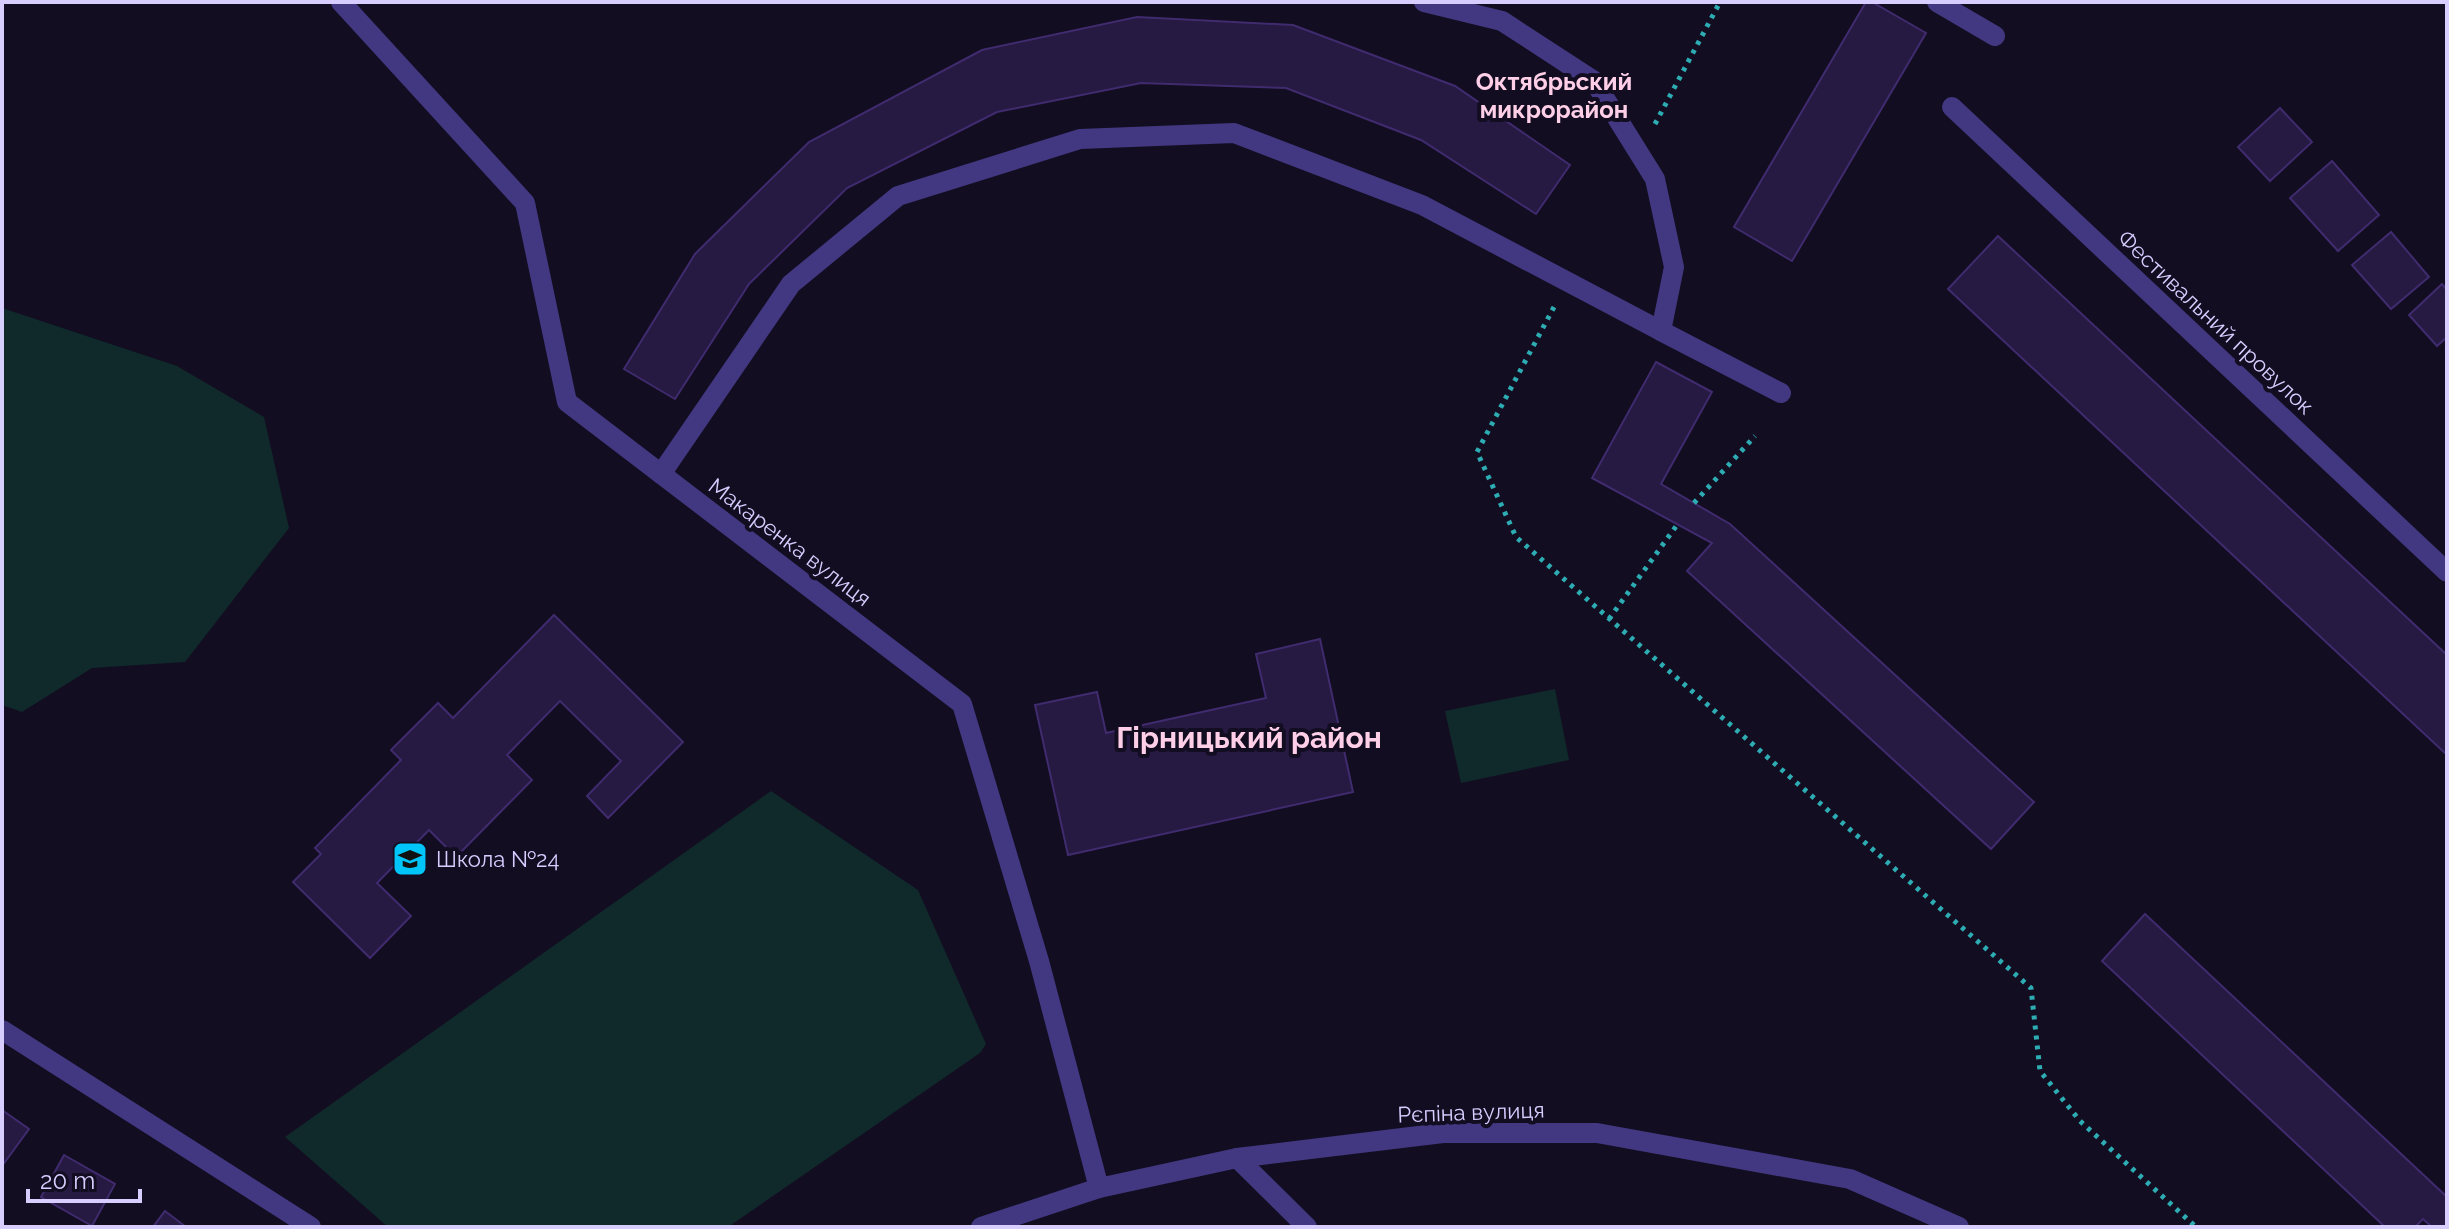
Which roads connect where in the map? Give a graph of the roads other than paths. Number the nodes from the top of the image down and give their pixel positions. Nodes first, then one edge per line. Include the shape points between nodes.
1 (1424, 2) edge
2 (1937, 2) edge
3 (351, 5) edge
4 (1995, 36) dead end
5 (1952, 107) dead end
6 (1661, 331) junction
7 (1781, 393) dead end
8 (661, 474) junction
9 (2447, 572) edge
10 (2, 1030) edge
11 (1237, 1158) junction
12 (1099, 1188) junction
13 (311, 1227) edge
14 (981, 1227) edge
15 (1307, 1227) edge
16 (1959, 1227) edge

1 - 6 street via 1502,21 1594,81 1655,179 1674,267
2 - 4 street
3 - 8 street, Макаренка вулиця via 525,203 567,402
5 - 9 street, Фестивальний провулок
6 - 7 street
6 - 8 street via 1422,205 1234,133 1080,139 898,196 791,284
8 - 12 street, Макаренка вулиця via 962,704 1039,961
10 - 13 street
11 - 12 street, Рєпіна вулиця
11 - 15 street
11 - 16 street, Рєпіна вулиця via 1443,1133 1597,1133 1850,1179
12 - 14 street, Рєпіна вулиця

